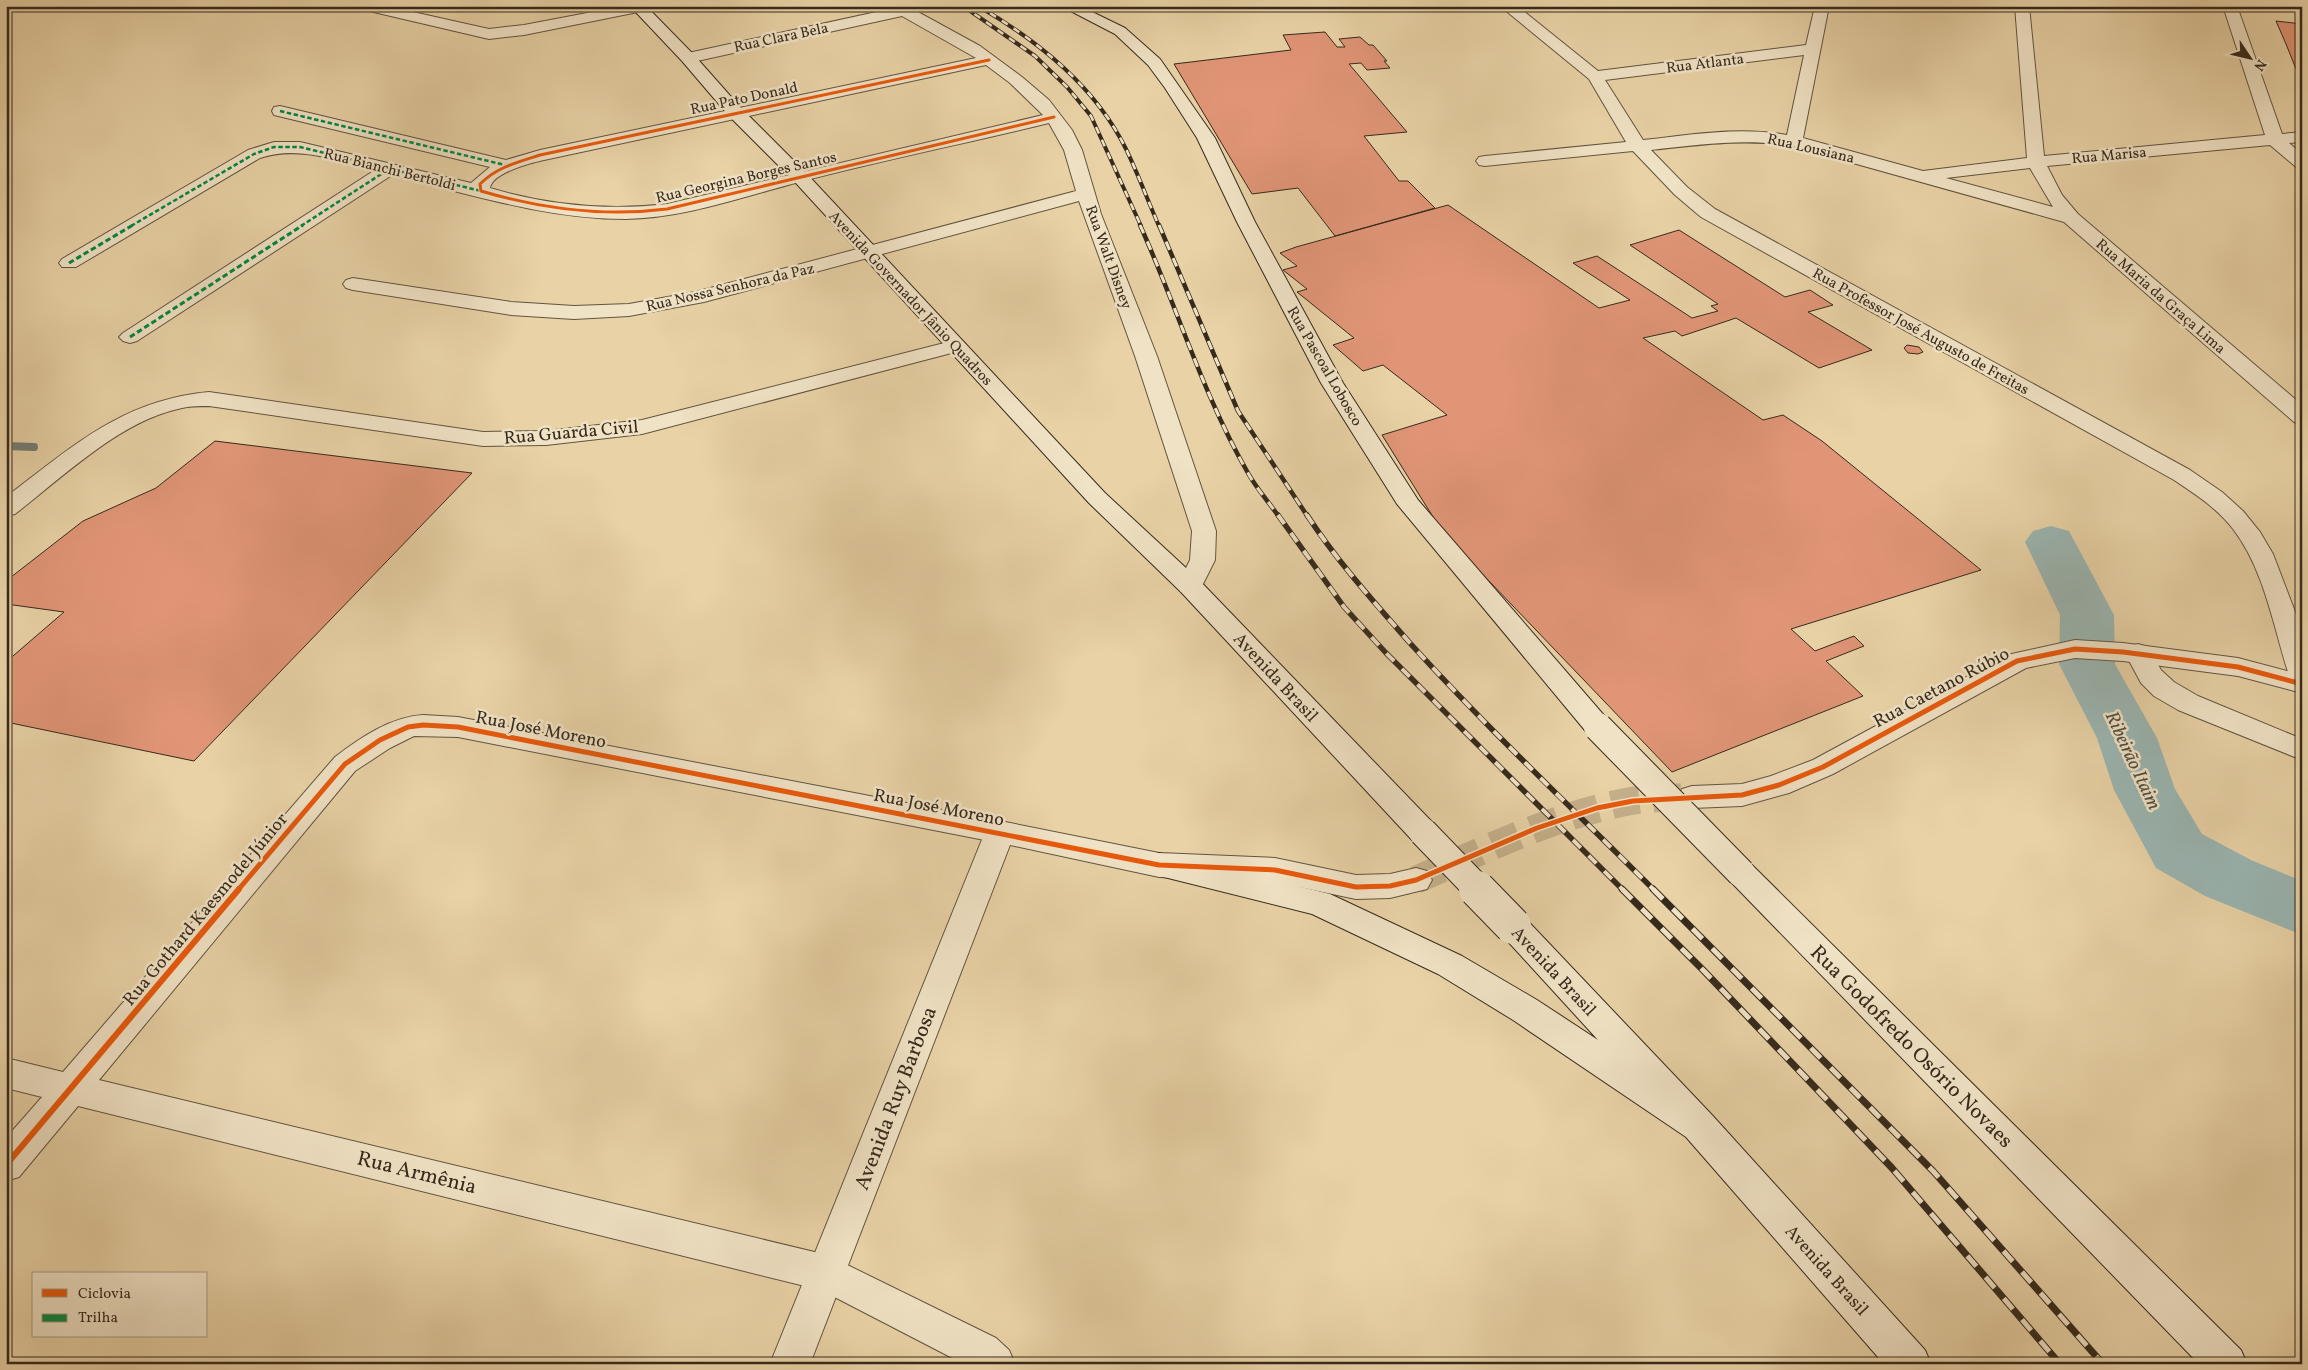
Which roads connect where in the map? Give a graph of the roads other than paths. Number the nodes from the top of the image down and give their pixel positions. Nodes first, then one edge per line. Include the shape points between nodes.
1 (365, 6) edge
2 (441, 6) edge
3 (1068, 6) edge
4 (1507, 6) edge
5 (1822, 6) edge
6 (2022, 6) edge
7 (2230, 6) edge
8 (641, 7) edge
9 (900, 9) edge
10 (453, 27) junction
11 (1814, 49) junction
12 (688, 58) junction
13 (989, 60) junction
14 (1595, 76) junction
15 (280, 111) dead end
16 (735, 112) junction
17 (1054, 117) junction
18 (2302, 137) edge
19 (1794, 141) junction
20 (2276, 141) junction
21 (1637, 145) junction
22 (1484, 161) dead end
23 (2036, 162) junction
24 (2302, 163) edge
25 (505, 165) junction
26 (389, 169) junction
27 (1916, 176) junction
28 (800, 177) junction
29 (481, 191) junction
30 (1086, 194) junction
31 (2071, 218) junction
32 (868, 253) junction
33 (69, 263) dead end
34 (353, 284) dead end
35 (130, 336) dead end
36 (956, 346) junction
37 (2302, 417) edge
38 (6, 509) edge
39 (1190, 586) junction
40 (2131, 652) junction
41 (2302, 672) edge
42 (2302, 684) edge
43 (458, 727) joint
44 (1598, 727) joint
45 (2302, 750) edge
46 (1692, 797) tunnel mouth
47 (1000, 832) junction
48 (1159, 865) junction
49 (1416, 880) tunnel mouth
50 (6, 1073) edge
51 (73, 1088) junction
52 (1699, 1126) junction
53 (6, 1166) edge
54 (827, 1273) junction
55 (790, 1364) edge
56 (996, 1364) edge
57 (1911, 1364) edge
58 (2227, 1364) edge

1 - 10 street
2 - 10 street
3 - 44 street, Rua Pascoal Lobosco via 1120,31 1154,62 1172,86 1206,138 1246,222 1332,383 1409,504
4 - 14 street, Rua Professor José Augusto de Freitas
5 - 11 street
6 - 23 street
7 - 20 street
8 - 10 street via 503,34
8 - 12 street, Avenida Governador Jânio Quadros
9 - 12 street, Rua Clara Bela
9 - 13 street, Rua Walt Disney
11 - 14 street, Rua Atlanta
11 - 19 street
12 - 16 street, Avenida Governador Jânio Quadros
13 - 16 street, Rua Pato Donald
13 - 17 street, Rua Walt Disney via 1016,80
14 - 21 street, Rua Professor José Augusto de Freitas
15 - 25 street
16 - 25 street, Rua Pato Donald
16 - 28 street, Avenida Governador Jânio Quadros
17 - 28 street, Rua Georgina Borges Santos
17 - 30 street, Rua Walt Disney via 1069,140
18 - 20 street, Rua Marisa
19 - 21 street, Rua Lousiana via 1765,136 1735,136
19 - 27 street, Rua Lousiana
20 - 23 street, Rua Marisa
20 - 24 street
21 - 22 street, Rua Lousiana
21 - 41 street, Rua Professor José Augusto de Freitas via 1681,191 1708,213 2182,475 2217,499 2242,523 2262,557
23 - 27 street, Rua Marisa
23 - 31 street, Rua Maria da Graça Lima via 2054,196
25 - 29 street via 488,175 480,184
26 - 29 street, Rua Bianchi Bertoldi
26 - 33 street, Rua Bianchi Bertoldi via 300,147 274,147 254,154
26 - 35 street
27 - 31 street, Rua Lousiana
28 - 29 street, Rua Georgina Borges Santos via 670,209 620,214 504,198
28 - 32 street, Avenida Governador Jânio Quadros
30 - 32 street, Rua Nossa Senhora da Paz
30 - 39 street, Rua Walt Disney via 1146,356 1204,531 1202,564
31 - 37 street, Rua Maria da Graça Lima
32 - 34 street, Rua Nossa Senhora da Paz via 697,298 607,312 501,309
32 - 36 street, Avenida Governador Jânio Quadros
36 - 38 street, Rua Guarda Civil via 642,427 546,438 483,439 209,399 178,402 148,412 110,431
36 - 39 street, Avenida Governador Jânio Quadros via 1097,498
39 - 52 street, Avenida Brasil, bridge
40 - 42 street, Rua Caetano Rúbio via 2238,667
40 - 45 street via 2164,689 2188,703
40 - 46 street, Rua Caetano Rúbio via 2075,649 2017,661 1823,767 1779,785 1742,795
43 - 47 street, Rua José Moreno
43 - 51 street, Rua Gothard Kaesmodel Júnior via 418,725 368,746 345,764
44 - 58 street, Rua Godofredo Osório Novaes, bridge
47 - 48 street, Rua José Moreno
47 - 54 street, Avenida Ruy Barbosa
48 - 49 street, Rua José Moreno via 1275,870 1356,886 1390,886
48 - 52 street via 1319,903 1366,924 1450,965 1525,1010
50 - 51 street, Rua Armênia
51 - 53 street, Rua Gothard Kaesmodel Júnior
51 - 54 street, Rua Armênia
52 - 57 street, Avenida Brasil
54 - 55 street, Avenida Ruy Barbosa
54 - 56 street, Rua Armênia via 982,1352

